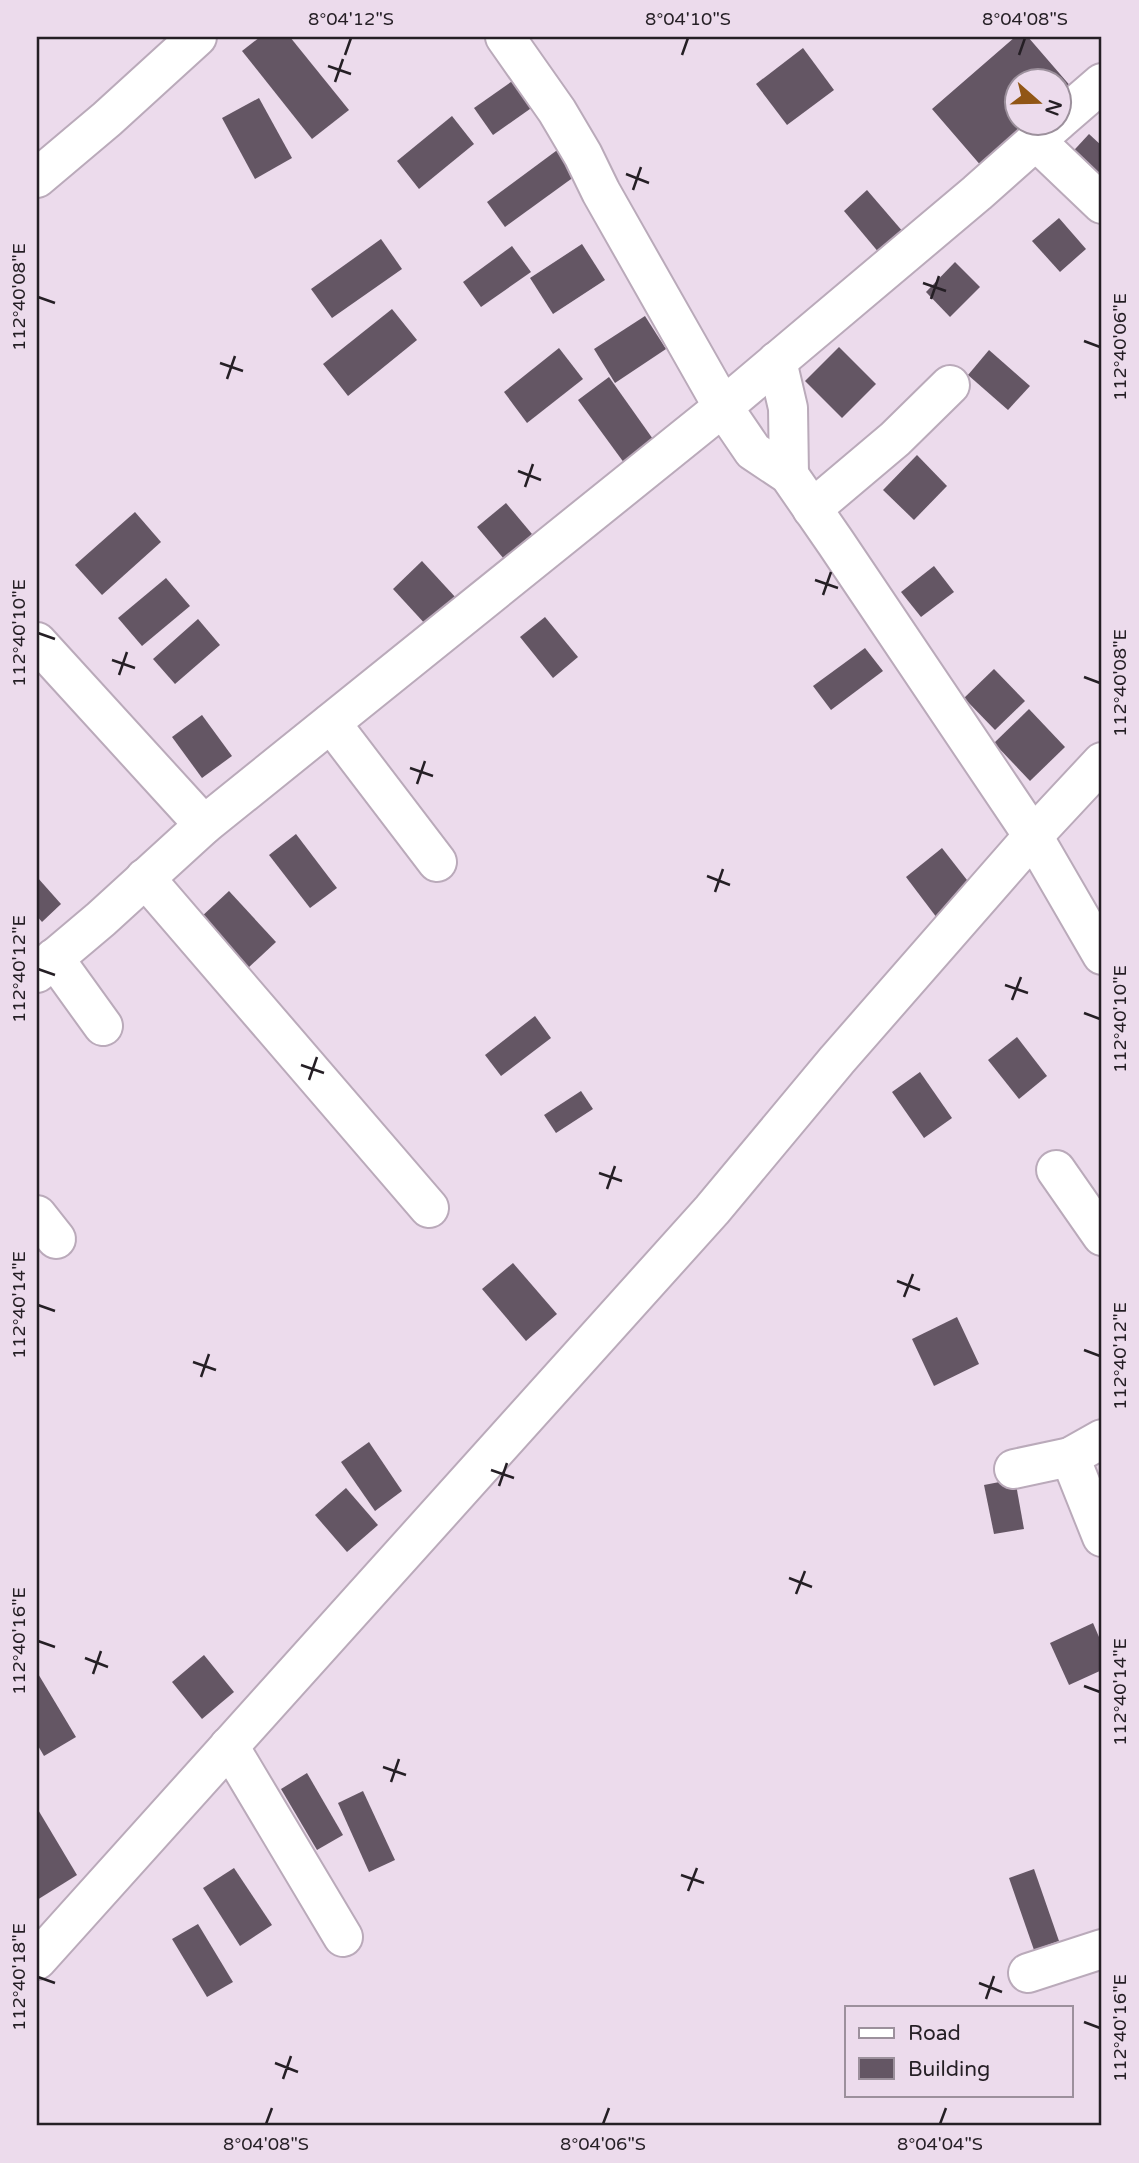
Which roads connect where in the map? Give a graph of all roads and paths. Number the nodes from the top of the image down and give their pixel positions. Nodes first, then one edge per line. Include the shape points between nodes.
1 (197, 37) edge
2 (505, 37) edge
3 (1102, 83) edge
4 (1072, 109) edge
5 (1041, 136) edge
6 (1055, 136) edge
7 (37, 178) edge
8 (1102, 204) edge
9 (752, 383) junction
10 (950, 385) dead end
11 (789, 475) junction
12 (812, 509) junction
13 (37, 642) edge
14 (331, 723) junction
15 (1102, 762) edge
16 (204, 825) junction
17 (1033, 836) junction
18 (437, 862) dead end
19 (145, 878) junction
20 (1102, 955) edge
21 (46, 965) edge
22 (103, 1026) dead end
23 (1056, 1170) dead end
24 (429, 1209) dead end
25 (1102, 1236) edge
26 (1086, 1448) edge
27 (1014, 1469) dead end
28 (1102, 1538) edge
29 (229, 1746) junction
30 (343, 1937) dead end
31 (1102, 1949) edge
32 (37, 1960) edge
33 (1028, 1973) dead end

1 - 7 street
2 - 9 street via 557,111 601,192
3 - 4 street
5 - 9 street
6 - 8 street
9 - 11 street via 788,408
9 - 11 street via 753,451
9 - 14 street
10 - 12 street
11 - 12 street
12 - 17 street
13 - 16 street
14 - 16 street
14 - 18 street
15 - 17 street
16 - 19 street
17 - 20 street
17 - 29 street via 836,1060 712,1210
19 - 21 street
19 - 24 street
21 - 22 street
23 - 25 street
26 - 27 street
26 - 28 street
29 - 30 street
29 - 32 street
31 - 33 street

